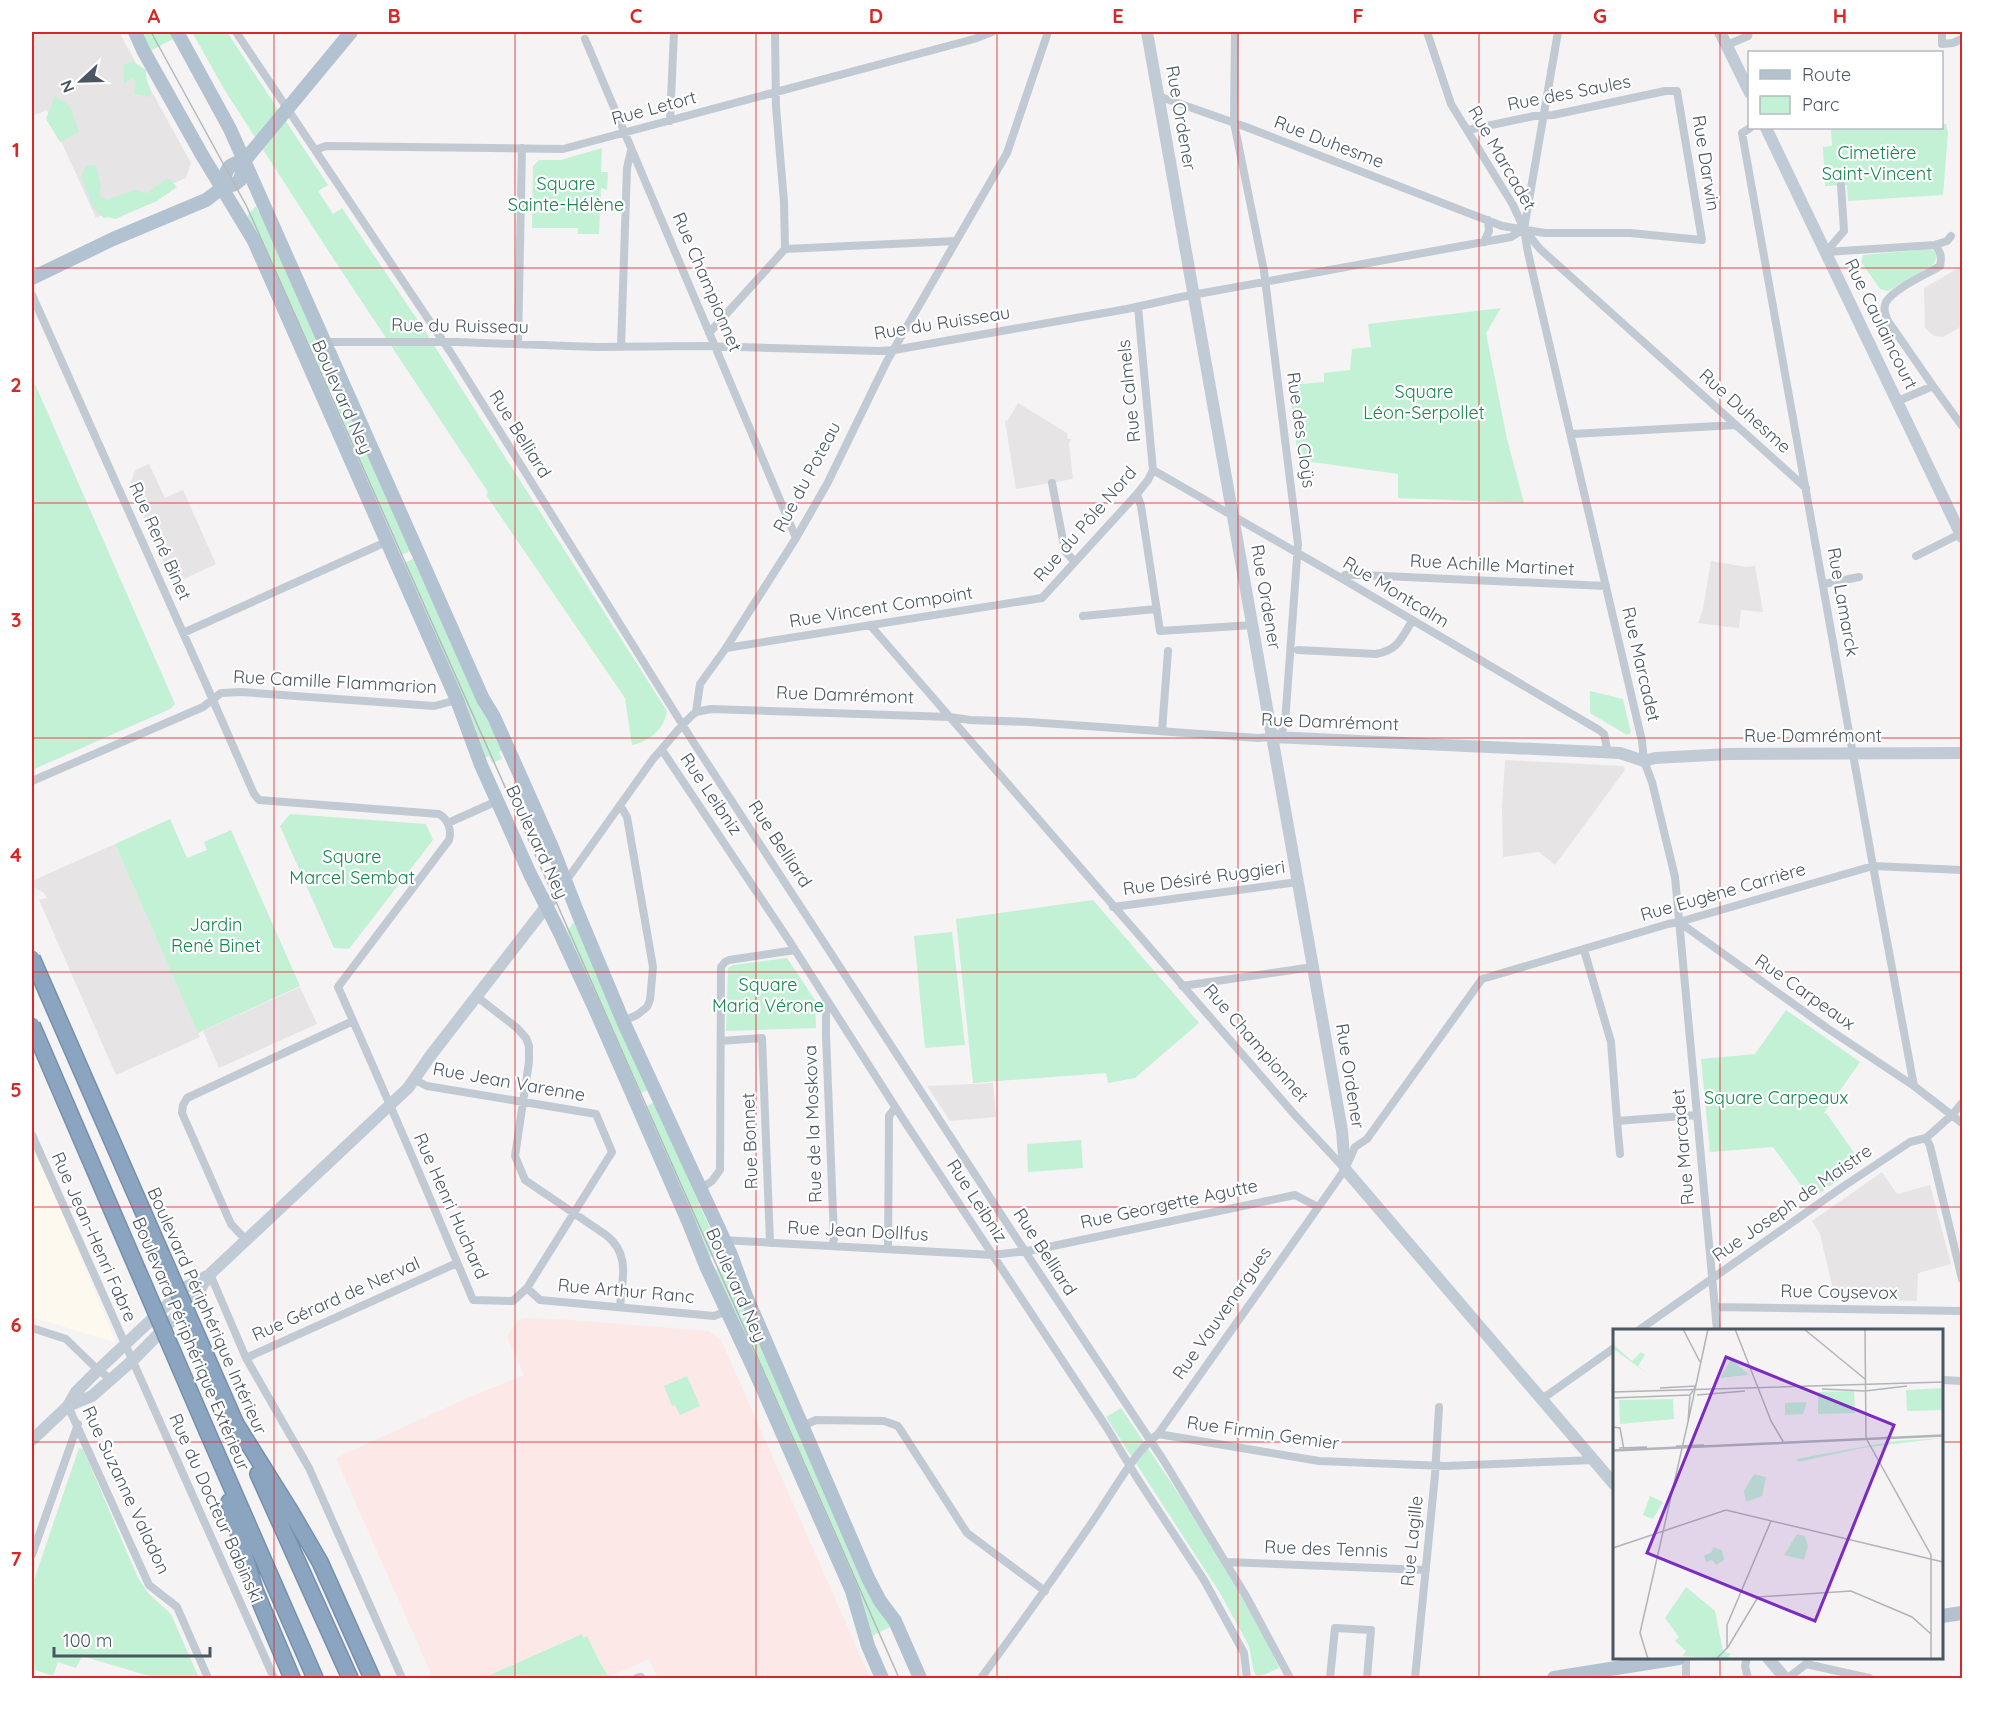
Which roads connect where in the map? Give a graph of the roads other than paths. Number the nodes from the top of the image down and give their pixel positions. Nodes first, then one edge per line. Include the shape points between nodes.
1 (135, 32) edge
2 (177, 32) edge
3 (236, 32) edge
4 (351, 32) edge
5 (674, 32) edge
6 (776, 32) edge
7 (991, 32) edge
8 (1048, 32) edge
9 (1147, 32) edge
10 (1235, 32) edge
11 (1427, 32) edge
12 (1558, 32) edge
13 (1720, 32) edge
14 (1749, 32) edge
15 (1942, 32) edge
16 (585, 39) dead end
17 (1962, 39) edge
18 (1727, 45) junction
19 (1745, 73) edge
20 (1748, 88) edge
21 (1677, 91) joint
22 (776, 92) junction
23 (1158, 96) junction
24 (288, 109) junction
25 (1544, 116) junction
26 (670, 120) junction
27 (1234, 123) junction
28 (1748, 129) edge
29 (1766, 129) edge
30 (1468, 130) junction
31 (624, 133) junction
32 (522, 148) junction
33 (315, 150) junction
34 (632, 151) junction
35 (245, 160) junction
36 (1840, 185) dead end
37 (222, 188) junction
38 (1488, 220) junction
39 (1524, 229) junction
40 (1951, 236) dead end
41 (1702, 240) joint
42 (956, 241) junction
43 (1484, 242) junction
44 (1935, 245) junction
45 (785, 249) junction
46 (1826, 252) junction
47 (32, 278) edge
48 (1266, 282) junction
49 (32, 295) edge
50 (1194, 295) junction
51 (1138, 307) junction
52 (709, 333) junction
53 (325, 342) junction
54 (443, 342) junction
55 (518, 344) junction
56 (621, 347) junction
57 (715, 348) junction
58 (894, 350) junction
59 (1933, 386) junction
60 (1898, 401) junction
61 (1736, 425) junction
62 (1962, 426) edge
63 (1572, 434) junction
64 (1153, 471) junction
65 (1052, 483) dead end
66 (1806, 488) junction
67 (1137, 494) junction
68 (1234, 518) junction
69 (1962, 535) edge
70 (796, 538) junction
71 (386, 542) junction
72 (1298, 554) junction
73 (1916, 556) dead end
74 (1074, 561) junction
75 (1859, 577) dead end
76 (1341, 578) junction
77 (1824, 584) junction
78 (1606, 586) junction
79 (1042, 598) joint
80 (1156, 609) junction
81 (1083, 616) dead end
82 (1412, 621) junction
83 (870, 625) junction
84 (1253, 625) junction
85 (183, 633) junction
86 (726, 648) junction
87 (1298, 650) dead end
88 (1168, 651) dead end
89 (213, 699) junction
90 (457, 700) junction
91 (696, 712) junction
92 (950, 717) junction
93 (682, 724) junction
94 (1162, 731) junction
95 (1273, 737) junction
96 (662, 750) junction
97 (1608, 753) junction
98 (1962, 753) edge
99 (1854, 755) junction
100 (1644, 761) junction
101 (32, 781) edge
102 (497, 801) junction
103 (620, 805) junction
104 (448, 823) junction
105 (1873, 866) junction
106 (1960, 868) edge
107 (566, 881) junction
108 (1298, 882) junction
109 (546, 906) junction
110 (1113, 907) junction
111 (1679, 922) junction
112 (795, 950) junction
113 (1584, 950) junction
114 (32, 958) edge
115 (1313, 967) junction
116 (1496, 975) joint
117 (1182, 986) junction
118 (476, 996) junction
119 (826, 999) junction
120 (353, 1021) junction
121 (623, 1021) junction
122 (32, 1025) edge
123 (721, 1041) junction
124 (413, 1079) junction
125 (1914, 1086) junction
126 (523, 1102) junction
127 (1962, 1103) edge
128 (390, 1105) junction
129 (896, 1108) junction
130 (1697, 1115) junction
131 (1952, 1115) junction
132 (1617, 1121) junction
133 (1962, 1123) edge
134 (32, 1135) edge
135 (1926, 1138) junction
136 (1620, 1154) dead end
137 (1345, 1169) junction
138 (700, 1189) junction
139 (1318, 1207) junction
140 (573, 1213) junction
141 (246, 1240) junction
142 (722, 1240) junction
143 (771, 1243) junction
144 (832, 1246) junction
145 (888, 1249) junction
146 (1025, 1252) junction
147 (992, 1255) junction
148 (458, 1263) junction
149 (210, 1274) junction
150 (1711, 1279) junction
151 (1962, 1279) edge
152 (527, 1288) junction
153 (620, 1307) junction
154 (1715, 1307) junction
155 (727, 1311) junction
156 (1962, 1311) edge
157 (32, 1328) edge
158 (1640, 1329) edge
159 (1718, 1329) edge
160 (1613, 1349) edge
161 (126, 1355) junction
162 (246, 1358) junction
163 (98, 1370) junction
164 (111, 1379) junction
165 (1943, 1380) edge
166 (1962, 1380) edge
167 (1542, 1399) junction
168 (68, 1406) junction
169 (1439, 1407) dead end
170 (78, 1424) junction
171 (236, 1424) junction
172 (802, 1426) junction
173 (207, 1431) junction
174 (1158, 1434) junction
175 (32, 1440) edge
176 (1150, 1440) junction
177 (1594, 1460) junction
178 (1131, 1466) junction
179 (1435, 1466) junction
180 (1613, 1483) edge
181 (32, 1555) edge
182 (1226, 1562) junction
183 (1426, 1570) junction
184 (1045, 1591) junction
185 (1962, 1613) edge
186 (1943, 1616) edge
187 (1673, 1659) edge
188 (1686, 1659) edge
189 (1748, 1659) edge
190 (1769, 1659) edge
191 (1574, 1677) edge
192 (208, 1678) edge
193 (274, 1678) edge
194 (292, 1678) edge
195 (315, 1678) edge
196 (350, 1678) edge
197 (372, 1678) edge
198 (402, 1678) edge
199 (637, 1678) edge
200 (642, 1678) edge
201 (882, 1678) edge
202 (920, 1678) edge
203 (981, 1678) edge
204 (1247, 1678) edge
205 (1290, 1678) edge
206 (1330, 1678) edge
207 (1367, 1678) edge
208 (1416, 1678) edge
209 (1554, 1678) edge
210 (1686, 1678) edge
211 (1748, 1678) edge
212 (1786, 1678) edge
213 (1869, 1678) edge

1 - 37 main road, Boulevard Ney
2 - 35 main road, Boulevard Ney
3 - 24 street, Rue Belliard
4 - 24 main road
5 - 26 street
6 - 22 street
7 - 22 street, Rue Letort
8 - 42 street, Rue du Poteau via 1007,153
9 - 23 street, Rue Ordener
10 - 27 street, Rue des Cloÿs
11 - 30 street, Rue Marcadet via 1451,104
12 - 25 street
13 - 18 street
14 - 18 street
15 - 17 street via 1942,44
16 - 31 street, Rue Championnet
18 - 19 street
19 - 20 street
21 - 25 street, Rue des Saules
21 - 41 street, Rue Darwin
22 - 26 street, Rue Letort
22 - 45 street
23 - 27 street, Rue Duhesme
23 - 50 street, Rue Ordener
24 - 33 street, Rue Belliard
24 - 35 main road
25 - 30 street, Rue des Saules
25 - 39 street
26 - 31 street, Rue Letort
27 - 38 street, Rue Duhesme
27 - 48 street, Rue des Cloÿs
28 - 66 street, Rue Lamarck via 1742,133
29 - 46 street, Rue Caulaincourt
30 - 39 street, Rue Marcadet
31 - 32 street, Rue Letort via 563,149
31 - 34 street, Rue Championnet
32 - 33 street, Rue Letort via 326,146
32 - 55 street
33 - 54 street, Rue Belliard
34 - 52 street, Rue Championnet
34 - 56 street via 627,168
35 - 37 main road via 227,168
35 - 53 main road, Boulevard Ney
36 - 46 street via 1844,231
37 - 47 main road via 206,200
37 - 71 main road, Boulevard Ney via 254,241
38 - 39 street, Rue Duhesme
38 - 43 street
39 - 41 street, Rue Duhesme
39 - 43 street, Rue du Ruisseau via 1511,237
39 - 61 street, Rue Duhesme via 1540,249
39 - 63 street, Rue Marcadet
40 - 44 street
42 - 45 street
42 - 58 street, Rue du Poteau
43 - 48 street, Rue du Ruisseau
44 - 46 street
44 - 59 street via 1942,258 1940,266 1894,293 1884,311
45 - 52 street
46 - 60 street, Rue Caulaincourt
48 - 50 street, Rue du Ruisseau
48 - 72 street, Rue des Cloÿs
49 - 85 street, Rue René Binet
50 - 51 street, Rue du Ruisseau
50 - 68 street, Rue Ordener
51 - 58 street, Rue du Ruisseau
51 - 64 street, Rue Calmels
52 - 57 street, Rue Championnet
53 - 54 street, Rue du Ruisseau
53 - 107 main road, Boulevard Ney
54 - 55 street, Rue du Ruisseau
54 - 93 street, Rue Belliard
55 - 56 street, Rue du Ruisseau
56 - 57 street, Rue du Ruisseau
57 - 58 street, Rue du Ruisseau
57 - 70 street, Rue Championnet
58 - 70 street, Rue du Poteau
59 - 60 street
59 - 62 street
60 - 69 street, Rue Caulaincourt
61 - 63 street
61 - 66 street, Rue Duhesme
63 - 78 street, Rue Marcadet
64 - 67 street, Rue du Pôle Nord
64 - 68 street, Rue Montcalm
65 - 74 street via 1065,551
66 - 77 street, Rue Lamarck
67 - 74 street, Rue du Pôle Nord
67 - 80 street
68 - 72 street, Rue Montcalm
68 - 84 street, Rue Ordener
69 - 73 street
70 - 86 street, Rue du Poteau
71 - 85 street
71 - 90 main road, Boulevard Ney
72 - 76 street, Rue Montcalm
72 - 95 street, Rue des Cloÿs via 1285,723 1282,732
74 - 79 street, Rue du Pôle Nord
75 - 77 street
76 - 78 street, Rue Achille Martinet via 1362,575
76 - 82 street, Rue Montcalm
77 - 99 street, Rue Lamarck
78 - 100 street, Rue Marcadet
79 - 83 street, Rue Vincent Compoint
80 - 81 street
80 - 84 street via 1160,631
82 - 87 street via 1397,646 1387,652
82 - 97 street, Rue Montcalm via 1599,730 1604,734
83 - 86 street, Rue Vincent Compoint
83 - 92 street, Rue Championnet
84 - 95 street, Rue Ordener
85 - 89 street, Rue René Binet
86 - 91 street, Rue du Poteau via 700,684
88 - 94 street
89 - 90 street, Rue Camille Flammarion via 221,693 241,692 434,706
89 - 101 street, Rue Camille Flammarion via 203,707
89 - 104 street, Rue René Binet via 259,800 439,814
90 - 102 main road, Boulevard Ney
91 - 92 street, Rue Damrémont via 711,709
91 - 93 street
92 - 94 street, Rue Damrémont
92 - 110 street, Rue Championnet
93 - 96 street
93 - 146 street, Rue Belliard
94 - 95 street, Rue Damrémont
95 - 97 street, Rue Damrémont
95 - 108 street, Rue Ordener
96 - 103 street
96 - 112 street, Rue Leibniz
97 - 100 street, Rue Damrémont
98 - 99 street, Rue Damrémont
99 - 100 street, Rue Damrémont via 1729,754
99 - 105 street, Rue Lamarck
100 - 111 street, Rue Marcadet via 1675,877
102 - 104 street
102 - 109 main road, Boulevard Ney
103 - 107 street
103 - 121 street via 627,817 653,968 647,1007
104 - 120 street via 449,840 338,987
105 - 106 street, Rue Eugène Carrière
105 - 111 street, Rue Eugène Carrière
105 - 125 street, Rue Lamarck
107 - 109 street
107 - 121 main road, Boulevard Ney
108 - 110 street, Rue Désiré Ruggieri
108 - 115 street, Rue Ordener
109 - 118 street
109 - 155 main road, Boulevard Ney
110 - 117 street, Rue Championnet
111 - 113 street, Rue Eugène Carrière
111 - 125 street, Rue Carpeaux
111 - 130 street, Rue Marcadet
112 - 119 street, Rue Leibniz
112 - 123 street via 725,962 721,967
113 - 116 street, Rue Eugène Carrière
113 - 132 street via 1611,1042
114 - 171 highway, Boulevard Périphérique Intérieur, bridge
115 - 117 street
115 - 137 street, Rue Ordener
116 - 137 street, Rue Vauvenargues via 1482,979 1366,1139 1355,1147
117 - 137 street, Rue Championnet
118 - 124 street
118 - 126 street via 517,1028 528,1042
119 - 129 street, Rue Leibniz
119 - 144 street, Rue de la Moskova
120 - 128 street
120 - 141 street via 184,1101 182,1113 231,1224
121 - 138 main road, Boulevard Ney
122 - 173 highway, Boulevard Périphérique Extérieur, bridge
123 - 138 street via 720,1170
123 - 143 street, Rue Bonnet via 762,1038
124 - 126 street, Rue Jean Varenne via 427,1086
124 - 128 street
125 - 131 street, Rue Carpeaux
126 - 140 street via 515,1156 525,1180
126 - 140 street, Rue Jean Varenne via 596,1114 612,1152
127 - 131 street, Rue Joseph de Maistre
128 - 141 street
128 - 148 street, Rue Henri Huchard
129 - 145 street via 889,1116
129 - 147 street, Rue Leibniz
130 - 132 street
130 - 150 street, Rue Marcadet
131 - 133 street
131 - 135 street, Rue Joseph de Maistre
132 - 136 street
134 - 161 street, Rue Jean-Henri Fabre
135 - 150 street, Rue Joseph de Maistre via 1910,1142
135 - 151 street
137 - 139 street, Rue Vauvenargues
137 - 167 street, Rue Championnet
138 - 142 main road, Boulevard Ney
139 - 146 street, Rue Georgette Agutte via 1295,1195
139 - 174 street, Rue Vauvenargues
140 - 152 street
140 - 153 street via 620,1249
141 - 149 street
142 - 143 street, Rue Jean Dollfus
142 - 172 main road, Boulevard Ney
143 - 144 street, Rue Jean Dollfus
144 - 145 street, Rue Jean Dollfus
145 - 147 street, Rue Jean Dollfus
146 - 147 street, Rue Georgette Agutte
146 - 176 street, Rue Belliard
147 - 178 street, Rue Leibniz
148 - 152 street, Rue Henri Huchard via 473,1300 513,1301
148 - 162 street, Rue Gérard de Nerval
149 - 161 street via 194,1298
149 - 162 street, Rue Gérard de Nerval
150 - 154 street, Rue Marcadet
150 - 158 street, Rue Joseph de Maistre
152 - 153 street, Rue Arthur Ranc via 540,1300
153 - 155 street, Rue Arthur Ranc via 714,1316
154 - 156 street, Rue Coysevox
154 - 159 street, Rue Marcadet
155 - 201 main road, Boulevard Ney via 852,1591
157 - 163 street via 66,1339
160 - 167 street
161 - 163 street
161 - 164 street
161 - 193 street, Rue du Docteur Babinski
162 - 198 street via 309,1468
163 - 164 street
163 - 168 street
164 - 168 street via 92,1396
165 - 166 street
167 - 177 street, Rue Championnet
168 - 170 street, Rue Suzanne Valadon
168 - 175 street
169 - 179 street, Rue Lagille
170 - 181 street
170 - 192 street, Rue Suzanne Valadon via 149,1585 177,1607
171 - 196 highway, Boulevard Périphérique Intérieur
171 - 197 highway via 320,1562
172 - 184 street via 816,1420 884,1421 898,1426 967,1533
172 - 202 main road, Boulevard Ney via 867,1578 895,1621
173 - 194 highway via 255,1590
173 - 195 highway, Boulevard Périphérique Extérieur
174 - 176 street, Rue Vauvenargues
174 - 179 street, Rue Firmin Gemier via 1319,1461
176 - 178 street, Rue Vauvenargues
176 - 182 street, Rue Belliard
177 - 179 street, Rue Firmin Gemier
177 - 180 street, Rue Championnet
178 - 184 street, Rue Vauvenargues
178 - 204 street, Rue Leibniz via 1204,1580 1244,1653
179 - 183 street, Rue Lagille
182 - 183 street, Rue des Tennis
182 - 205 street, Rue Belliard
183 - 208 street, Rue Lagille
184 - 203 street, Rue Vauvenargues
185 - 186 main road
187 - 191 main road
188 - 210 street
189 - 211 street
190 - 212 street
191 - 209 main road
199 - 200 street
206 - 207 street via 1335,1628 1371,1630
212 - 213 street via 1806,1664

